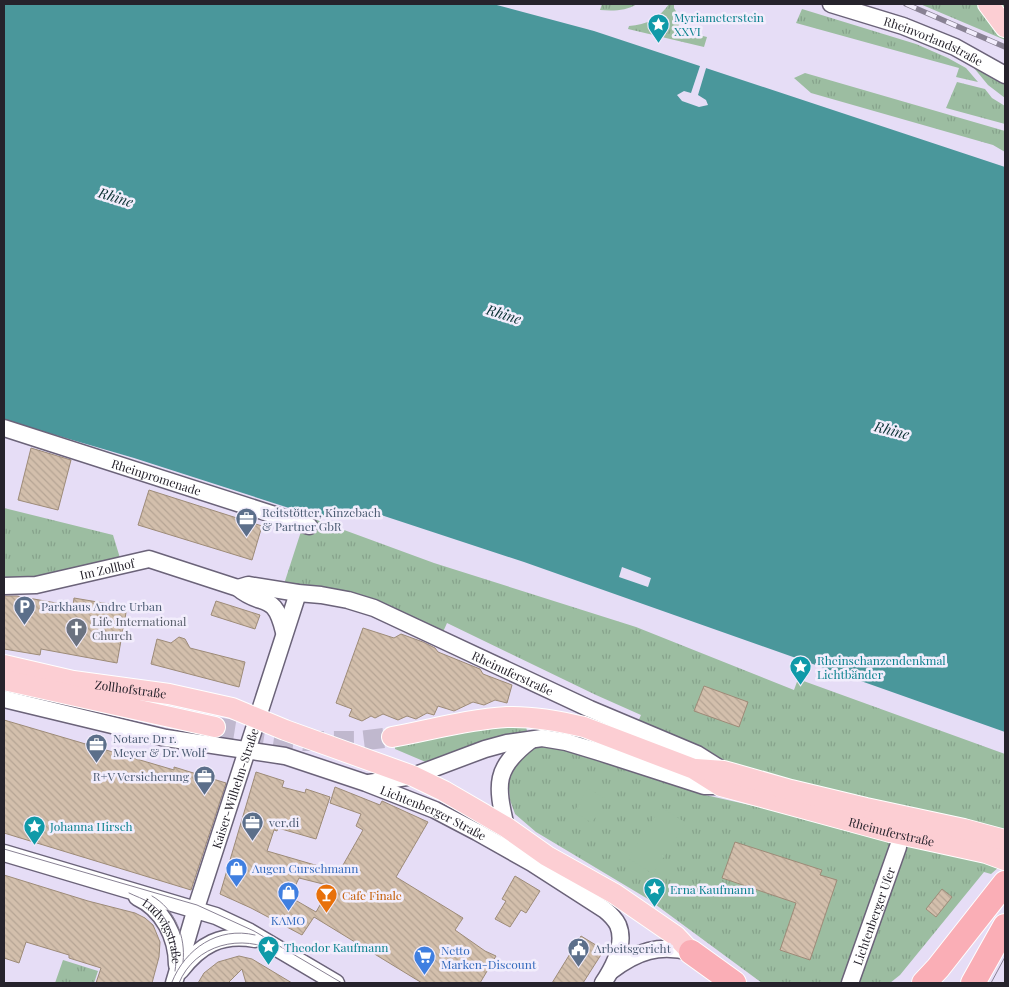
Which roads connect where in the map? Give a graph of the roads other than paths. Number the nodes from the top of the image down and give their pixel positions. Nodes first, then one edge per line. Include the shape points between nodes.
1 (830, 4) edge
2 (988, 4) edge
3 (1005, 26) edge
4 (1005, 75) edge
5 (4, 428) edge
6 (309, 526) dead end
7 (4, 586) edge
8 (238, 588) junction
9 (298, 593) junction
10 (284, 632) junction
11 (4, 665) edge
12 (4, 680) edge
13 (4, 699) edge
14 (256, 719) junction
15 (215, 727) tunnel mouth
16 (392, 737) tunnel mouth
17 (533, 738) junction
18 (247, 750) junction
19 (412, 776) junction
20 (723, 779) junction
21 (366, 783) junction
22 (506, 827) junction
23 (1005, 840) edge
24 (898, 848) dead end
25 (4, 853) edge
26 (1005, 860) edge
27 (1005, 883) edge
28 (125, 889) junction
29 (610, 902) junction
30 (196, 910) junction
31 (1005, 926) edge
32 (263, 940) junction
33 (691, 952) junction
34 (607, 977) edge
35 (175, 979) edge
36 (336, 983) edge
37 (734, 983) edge
38 (850, 983) edge
39 (924, 983) edge
40 (974, 983) edge

1 - 4 street, Rheinvorlandstraße via 903,26 955,47
2 - 3 main road
5 - 6 street, Rheinpromenade
7 - 8 street, Im Zollhof via 36,585 149,559
8 - 9 street, Im Zollhof via 248,585
8 - 10 street, Im Zollhof via 244,594 272,604 281,617
9 - 10 street, Kaiser-Wilhelm-Straße
9 - 20 street, Rheinuferstraße via 322,594 374,608 590,709 697,754
10 - 14 street, Kaiser-Wilhelm-Straße
11 - 14 main road, Zollhofstraße via 73,681 169,694 232,708
12 - 15 main road
13 - 18 street via 166,738
14 - 18 street, Kaiser-Wilhelm-Straße
14 - 19 main road, Zollhofstraße
16 - 20 main road, Rheinuferstraße via 494,718 543,718 584,727
17 - 19 street, Rheinuferstraße via 507,743
17 - 20 street, Rheinuferstraße via 566,742 704,786
17 - 22 street via 512,756 500,778 499,792
18 - 21 street, Lichtenberger Straße via 285,756
18 - 30 street, Kaiser-Wilhelm-Straße
19 - 21 street, Rheinuferstraße
19 - 22 main road, Lichtenberger Straße
20 - 23 main road, Rheinuferstraße via 790,790
20 - 26 main road, Rheinuferstraße via 890,832
21 - 29 street, Lichtenberger Straße via 434,810
22 - 29 main road, Lichtenberger Straße
24 - 38 street, Lichtenberger Ufer
25 - 28 street, Ludwigstraße
27 - 39 highway
28 - 30 street, Ludwigstraße
28 - 35 street, Ludwigstraße via 149,904 164,920 176,953
29 - 33 main road via 676,936
29 - 34 street via 620,936
30 - 32 street, Ludwigstraße via 234,924
30 - 35 street, Kaiser-Wilhelm-Straße
31 - 40 highway
32 - 35 street, Ludwigstraße via 242,937 218,940 191,957
32 - 36 street, Ludwigstraße
33 - 34 street via 679,949 643,952 624,961
33 - 37 highway

